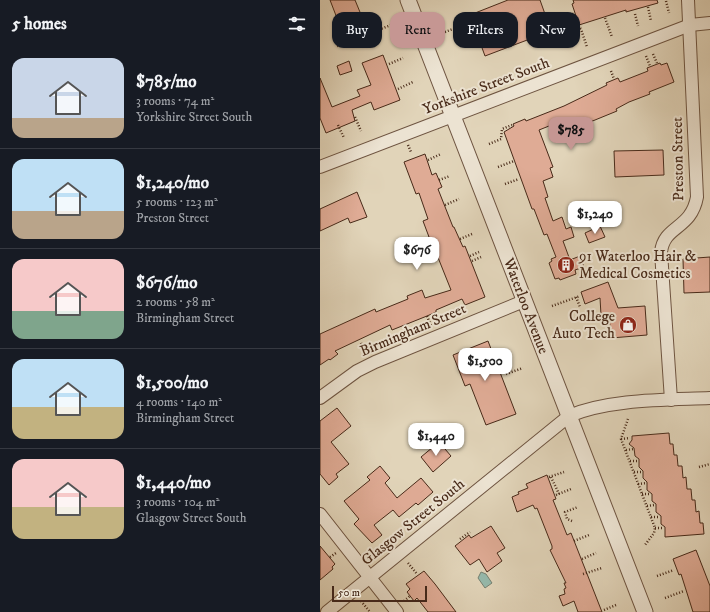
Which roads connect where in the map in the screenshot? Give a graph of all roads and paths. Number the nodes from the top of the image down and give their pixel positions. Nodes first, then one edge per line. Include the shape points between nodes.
1 (408, 0) edge
2 (688, 0) edge
3 (666, 1) edge
4 (648, 7) dead end
5 (669, 13) dead end
6 (635, 14) dead end
7 (605, 18) dead end
8 (651, 21) dead end
9 (710, 23) edge
10 (638, 26) dead end
11 (690, 26) junction
12 (580, 28) edge
13 (453, 29) edge
14 (445, 32) dead end
15 (612, 37) dead end
16 (586, 46) dead end
17 (653, 54) dead end
18 (646, 56) dead end
19 (404, 58) dead end
20 (657, 63) dead end
21 (389, 64) dead end
22 (650, 66) dead end
23 (611, 71) dead end
24 (614, 78) dead end
25 (413, 82) dead end
26 (398, 89) dead end
27 (355, 116) dead end
28 (452, 117) junction
29 (338, 125) dead end
30 (512, 125) dead end
31 (361, 131) dead end
32 (344, 138) dead end
33 (489, 144) dead end
34 (441, 154) dead end
35 (428, 160) dead end
36 (514, 161) dead end
37 (320, 167) edge
38 (498, 167) dead end
39 (450, 176) dead end
40 (519, 179) dead end
41 (439, 180) dead end
42 (505, 184) dead end
43 (458, 199) dead end
44 (445, 205) dead end
45 (472, 234) dead end
46 (460, 239) dead end
47 (479, 252) dead end
48 (470, 256) dead end
49 (481, 257) dead end
50 (472, 261) dead end
51 (524, 301) junction
52 (552, 306) dead end
53 (580, 307) dead end
54 (427, 316) dead end
55 (431, 326) dead end
56 (361, 343) dead end
57 (365, 353) dead end
58 (523, 368) dead end
59 (506, 374) dead end
60 (320, 398) edge
61 (710, 398) edge
62 (671, 400) junction
63 (569, 416) junction
64 (628, 419) dead end
65 (630, 438) dead end
66 (621, 439) junction
67 (634, 449) dead end
68 (626, 450) junction
69 (630, 461) junction
70 (638, 461) dead end
71 (710, 464) edge
72 (699, 467) dead end
73 (564, 472) dead end
74 (634, 472) junction
75 (642, 472) dead end
76 (646, 483) dead end
77 (638, 484) junction
78 (571, 489) dead end
79 (642, 494) junction
80 (651, 494) dead end
81 (654, 505) dead end
82 (647, 506) junction
83 (578, 507) dead end
84 (320, 514) edge
85 (651, 517) junction
86 (660, 517) dead end
87 (572, 521) dead end
88 (655, 528) junction
89 (664, 528) dead end
90 (470, 532) dead end
91 (589, 535) dead end
92 (460, 540) dead end
93 (574, 541) dead end
94 (645, 545) dead end
95 (338, 552) dead end
96 (596, 553) dead end
97 (330, 557) dead end
98 (582, 559) dead end
99 (408, 563) dead end
100 (602, 568) dead end
101 (674, 570) dead end
102 (417, 574) dead end
103 (583, 574) dead end
104 (656, 576) dead end
105 (370, 578) junction
106 (684, 591) dead end
107 (410, 596) dead end
108 (665, 598) dead end
109 (361, 601) dead end
110 (404, 601) dead end
111 (616, 605) dead end
112 (604, 610) dead end
113 (327, 612) edge
114 (370, 612) edge
115 (398, 612) edge
116 (645, 612) edge

1 - 28 street, Waterloo Avenue
2 - 11 street, Preston Street
3 - 5 path
4 - 8 path
6 - 10 path
7 - 15 path
9 - 11 street, Yorkshire Street South
11 - 28 street, Yorkshire Street South
11 - 62 street, Preston Street via 697,197 689,218 667,235 662,243 661,252
12 - 16 path
13 - 14 path
17 - 20 path
18 - 22 path
19 - 21 path
23 - 24 path
25 - 26 path
27 - 31 path
28 - 37 street, Yorkshire Street South
28 - 51 street, Waterloo Avenue
29 - 32 path
30 - 33 path via 502,129 501,139
34 - 35 path
36 - 38 path
39 - 41 path
40 - 42 path
43 - 44 path
45 - 46 path
47 - 48 path
49 - 50 path
51 - 60 street, Birmingham Street via 375,362 357,371
51 - 63 street, Waterloo Avenue
52 - 53 path via 578,296
54 - 55 path
56 - 57 path
58 - 59 path
61 - 62 street, Glasgow Street South
62 - 63 street, Glasgow Street South via 587,408
63 - 105 street, Glasgow Street South
63 - 116 street, Waterloo Avenue
64 - 66 path
65 - 66 path
66 - 68 path
67 - 68 path
68 - 69 path
69 - 70 path
69 - 74 path
71 - 72 path
73 - 78 path via 550,477 557,494
74 - 75 path
74 - 77 path
76 - 77 path
77 - 79 path
79 - 80 path
79 - 82 path
81 - 82 path
82 - 85 path
83 - 87 path via 565,512
84 - 105 street
85 - 86 path
85 - 88 path
88 - 89 path
88 - 94 path
90 - 92 path
91 - 93 path
95 - 97 path
96 - 98 path
99 - 102 path
100 - 103 path
101 - 104 path
105 - 113 street, Glasgow Street South
105 - 115 street
106 - 108 path
107 - 110 path
109 - 114 path
111 - 112 path

